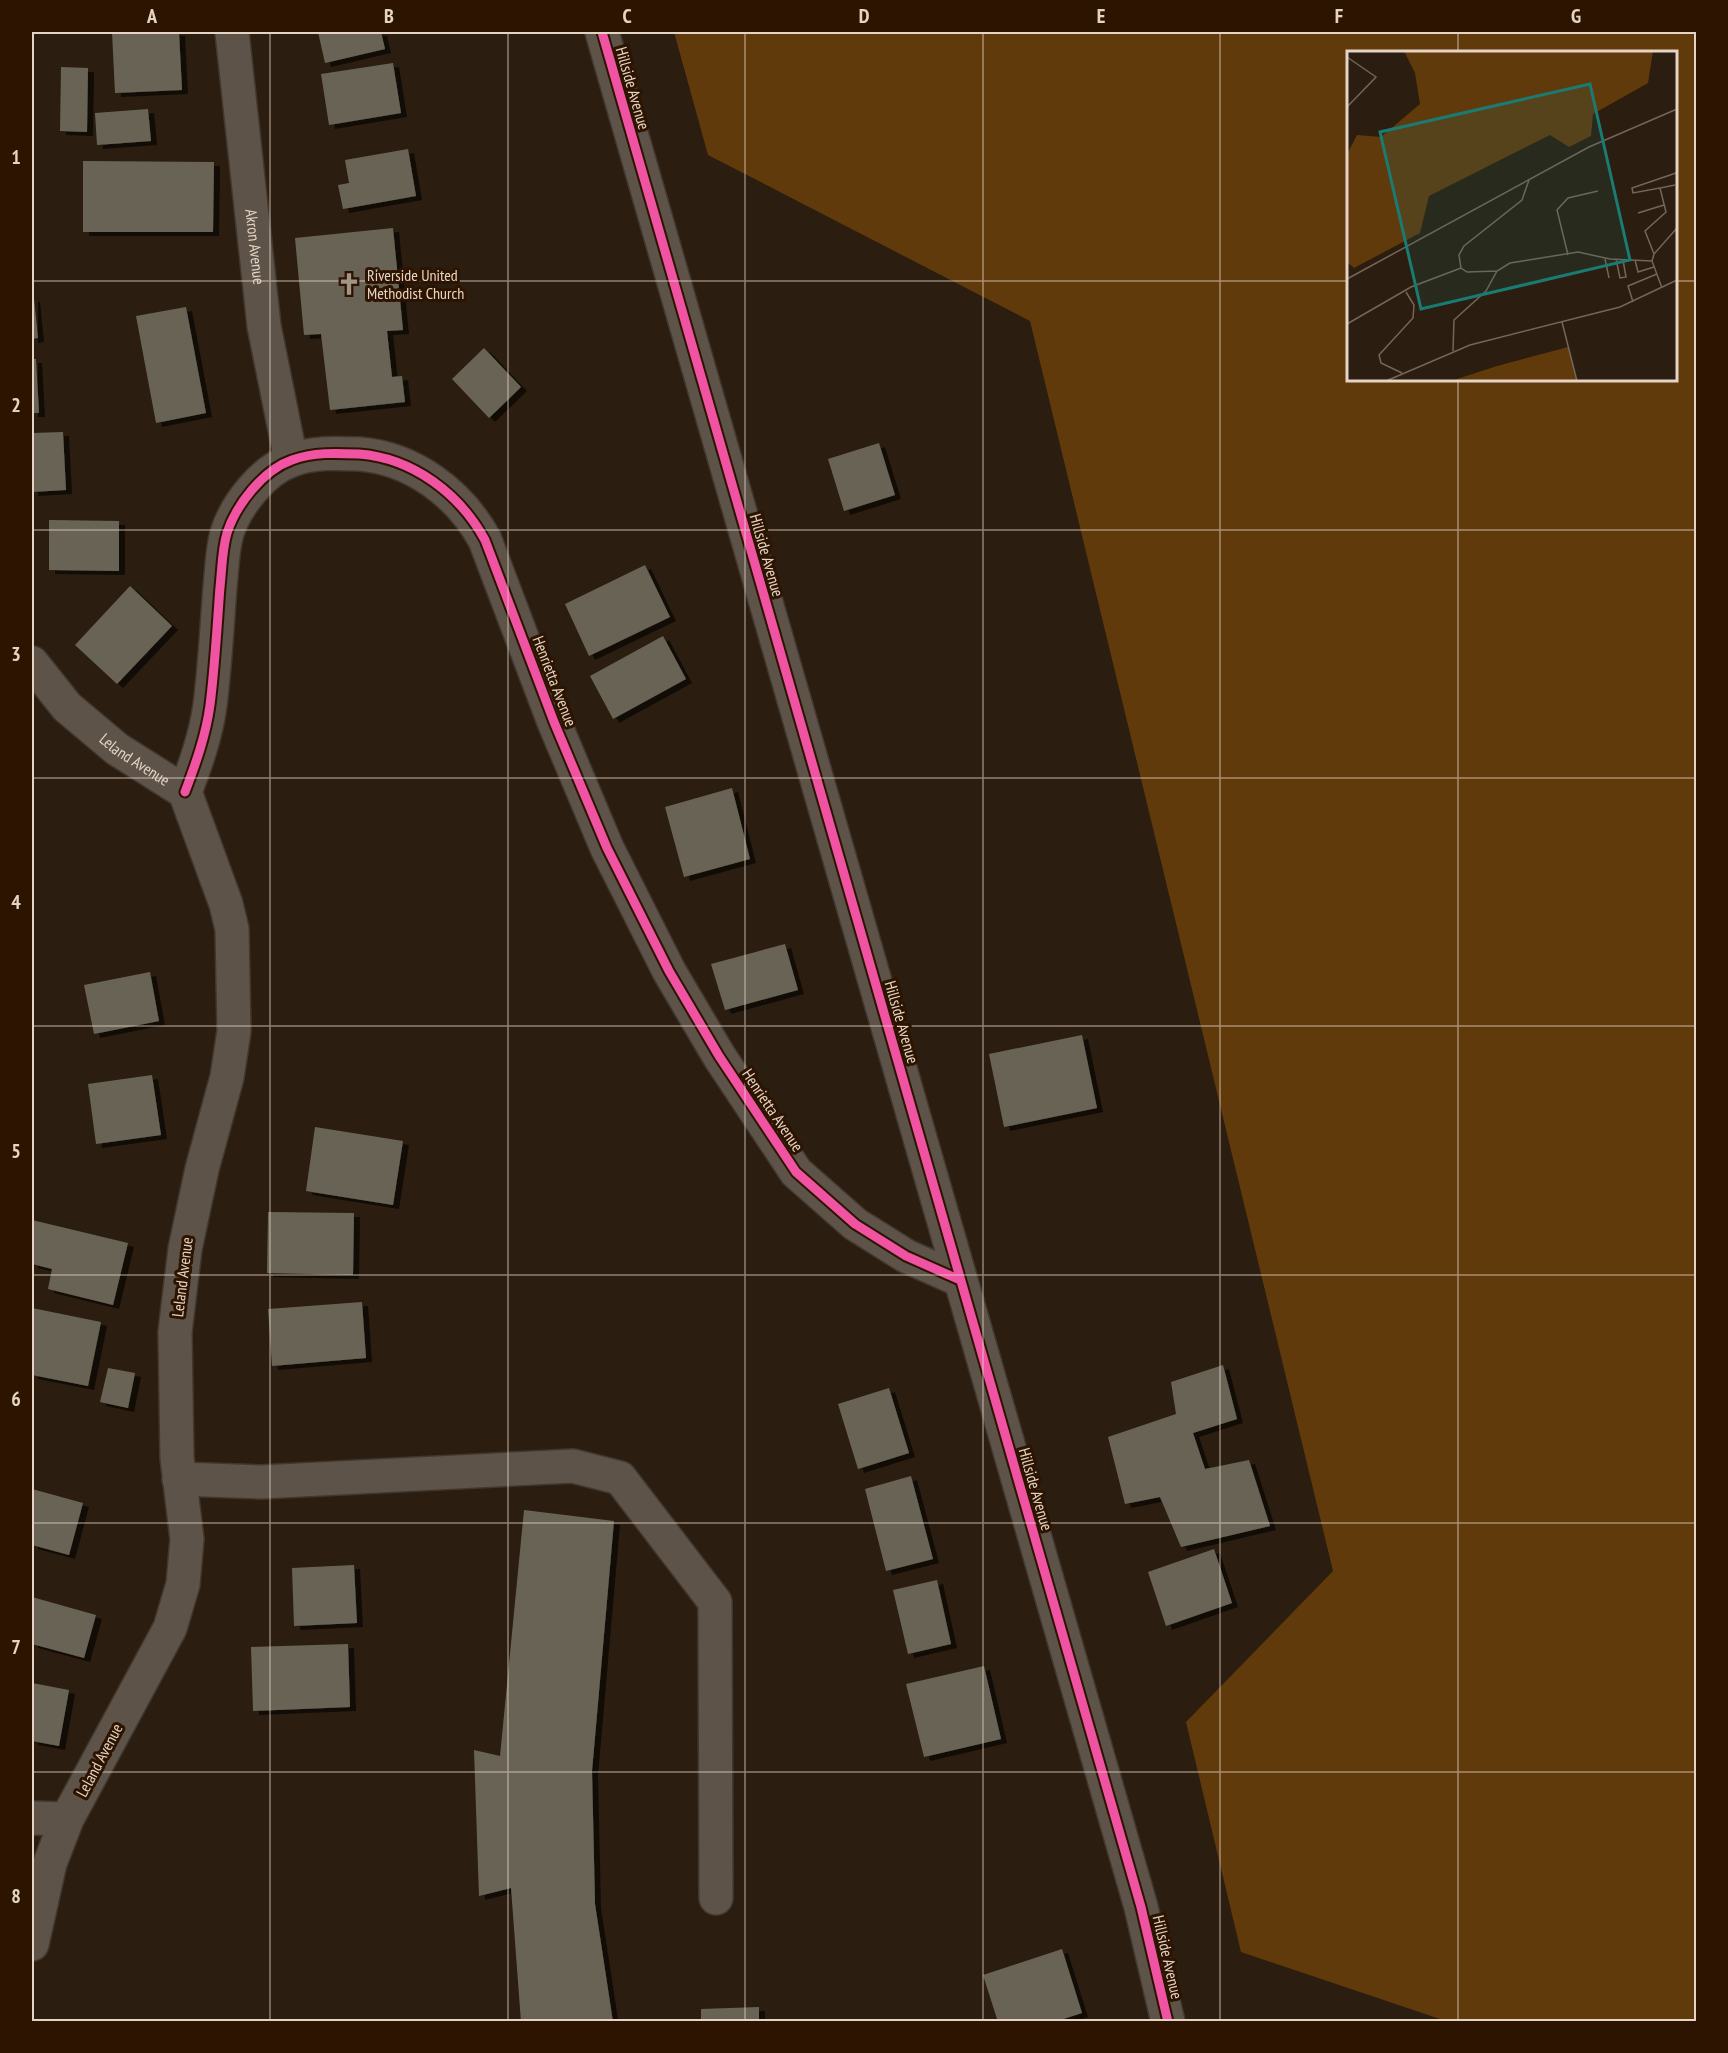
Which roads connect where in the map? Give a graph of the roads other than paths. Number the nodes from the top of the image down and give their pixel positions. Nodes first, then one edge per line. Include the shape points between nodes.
1 (232, 32) edge
2 (602, 32) edge
3 (291, 460) junction
4 (32, 663) edge
5 (185, 792) junction
6 (960, 1280) junction
7 (179, 1479) junction
8 (32, 1818) edge
9 (67, 1819) junction
10 (716, 1898) dead end
11 (33, 1931) edge
12 (1168, 2022) edge

1 - 3 street, Akron Avenue via 264,326
2 - 6 street, Hillside Avenue
3 - 5 street, Henrietta Avenue via 263,478 241,503 227,533 210,706 201,750
3 - 6 street, Henrietta Avenue via 331,452 373,455 412,468 447,491 475,522 607,848 669,971 718,1056 796,1172 855,1224 906,1256
4 - 5 street, Leland Avenue via 67,706 117,749
5 - 7 street, Leland Avenue via 232,929 234,1031 184,1249 176,1332
6 - 12 street, Hillside Avenue via 1141,1907
7 - 9 street, Leland Avenue via 187,1539 183,1584 170,1628
7 - 10 street via 261,1482 573,1466 620,1478 715,1602
8 - 9 street
9 - 11 street, Leland Avenue via 50,1863

